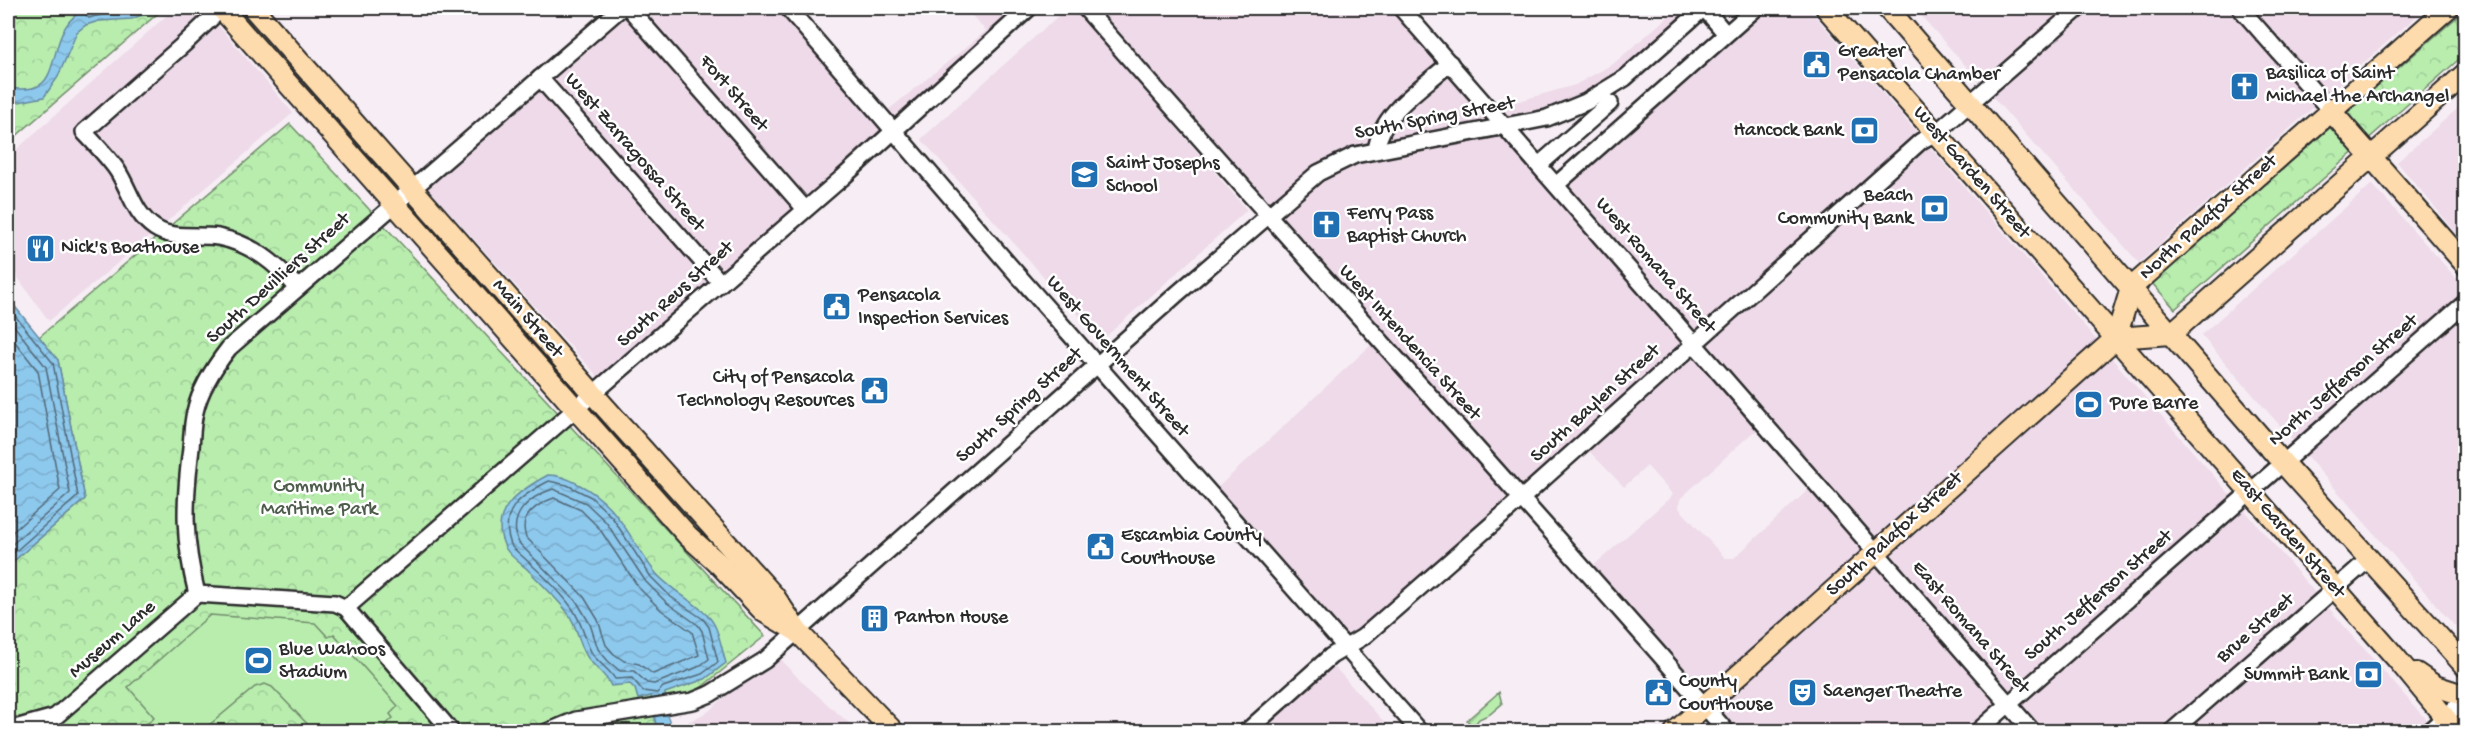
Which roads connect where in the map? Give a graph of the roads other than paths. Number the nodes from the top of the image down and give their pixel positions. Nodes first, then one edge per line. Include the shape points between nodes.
1 (222, 8) edge
2 (253, 8) edge
3 (621, 8) edge
4 (628, 8) edge
5 (788, 8) edge
6 (1029, 8) edge
7 (1085, 8) edge
8 (1401, 8) edge
9 (1704, 8) edge
10 (1756, 8) edge
11 (1826, 8) edge
12 (1887, 8) edge
13 (2079, 8) edge
14 (2240, 8) edge
15 (2448, 8) edge
16 (1726, 34) junction
17 (1450, 63) junction
18 (2466, 73) edge
19 (540, 78) junction
20 (1608, 97) junction
21 (1970, 103) junction
22 (2330, 110) junction
23 (1627, 122) junction
24 (1504, 126) junction
25 (894, 130) junction
26 (1936, 133) junction
27 (1376, 150) junction
28 (2371, 157) junction
29 (1539, 165) junction
30 (1556, 185) junction
31 (413, 189) junction
32 (395, 204) junction
33 (806, 209) junction
34 (1267, 216) junction
35 (2466, 265) edge
36 (721, 283) junction
37 (298, 288) junction
38 (2131, 288) junction
39 (2466, 302) edge
40 (2171, 334) junction
41 (2116, 338) junction
42 (1695, 344) junction
43 (1097, 366) junction
44 (594, 395) junction
45 (576, 410) junction
46 (2283, 462) junction
47 (2250, 491) junction
48 (1522, 498) junction
49 (1876, 552) junction
50 (2369, 559) junction
51 (2335, 588) junction
52 (197, 594) junction
53 (346, 608) junction
54 (798, 632) junction
55 (1346, 647) junction
56 (2397, 659) junction
57 (2466, 667) edge
58 (2008, 704) junction
59 (1704, 705) junction
60 (2459, 710) edge
61 (53, 724) edge
62 (8, 730) edge
63 (452, 732) edge
64 (547, 732) edge
65 (894, 732) edge
66 (1246, 732) edge
67 (1420, 732) edge
68 (1675, 732) edge
69 (1727, 732) edge
70 (1977, 732) edge
71 (2033, 732) edge
72 (2171, 732) edge
73 (2428, 732) edge

1 - 32 main road
1 - 37 street via 84,132 117,170 133,204 156,229 178,235 219,237 239,244 277,265
2 - 31 main road, Main Street
3 - 19 street, South Devilliers Street
4 - 33 street, Fort Street
5 - 25 street, West Government Street
6 - 25 street, South Reus Street
7 - 34 street, West Intendencia Street
8 - 17 street, West Romana Street
9 - 16 street
9 - 20 street, South Spring Street
10 - 16 street
11 - 26 main road, West Garden Street
12 - 21 main road
13 - 21 street, South Baylen Street
14 - 22 street
15 - 22 main road, North Palafox Street
16 - 23 street
17 - 24 street, West Romana Street
17 - 27 street via 1390,116 1382,127
18 - 28 main road
19 - 31 street, South Devilliers Street
19 - 36 street, West Zarragossa Street
20 - 23 street
20 - 24 street, South Spring Street
20 - 29 street, South Spring Street
21 - 26 street, South Baylen Street
21 - 38 main road
22 - 28 main road
22 - 38 main road, North Palafox Street
23 - 30 street
24 - 27 street, South Spring Street
24 - 29 street, West Romana Street
25 - 33 street, South Reus Street
25 - 43 street, West Government Street
26 - 41 main road, West Garden Street
26 - 42 street, South Baylen Street via 1921,141
27 - 34 street, South Spring Street via 1336,162
28 - 35 main road
28 - 40 main road
29 - 30 street, West Romana Street
30 - 42 street, West Romana Street
31 - 32 street, South Devilliers Street
31 - 44 main road, Main Street
32 - 37 street, South Devilliers Street
32 - 45 main road
33 - 36 street, South Reus Street
34 - 43 street, South Spring Street
34 - 48 street, West Intendencia Street
36 - 44 street, South Reus Street
37 - 52 street, South Devilliers Street via 216,364 195,411 184,526
38 - 40 main road
38 - 41 main road, North Palafox Street
39 - 46 street, North Jefferson Street
40 - 41 main road
40 - 46 main road
41 - 47 main road, East Garden Street
41 - 49 main road, South Palafox Street
42 - 48 street, South Baylen Street
42 - 49 street, West Romana Street
43 - 54 street, South Spring Street
43 - 55 street, West Government Street
44 - 45 street, South Reus Street
44 - 54 main road, Main Street via 774,596
45 - 53 street, South Reus Street
45 - 54 main road via 688,536 764,612
46 - 47 street, North Jefferson Street
46 - 50 main road
47 - 51 main road, East Garden Street
47 - 58 street, South Jefferson Street
48 - 55 street, South Baylen Street via 1363,637
48 - 59 street, West Intendencia Street
49 - 58 street, East Romana Street
49 - 59 main road, South Palafox Street
50 - 51 street, Brue Street
50 - 57 main road
51 - 56 main road, East Garden Street
51 - 72 street, Brue Street
52 - 53 street via 335,603
52 - 61 street, Museum Lane
53 - 63 street
54 - 64 street, South Spring Street via 765,660 693,701 576,720
54 - 65 main road
55 - 66 street, South Baylen Street
55 - 67 street, West Government Street
56 - 60 main road, East Garden Street
56 - 60 main road via 2435,686
58 - 70 street, South Jefferson Street
58 - 71 street, East Romana Street
59 - 68 main road, South Palafox Street
59 - 69 street, West Intendencia Street
60 - 73 street
61 - 62 street, Museum Lane

